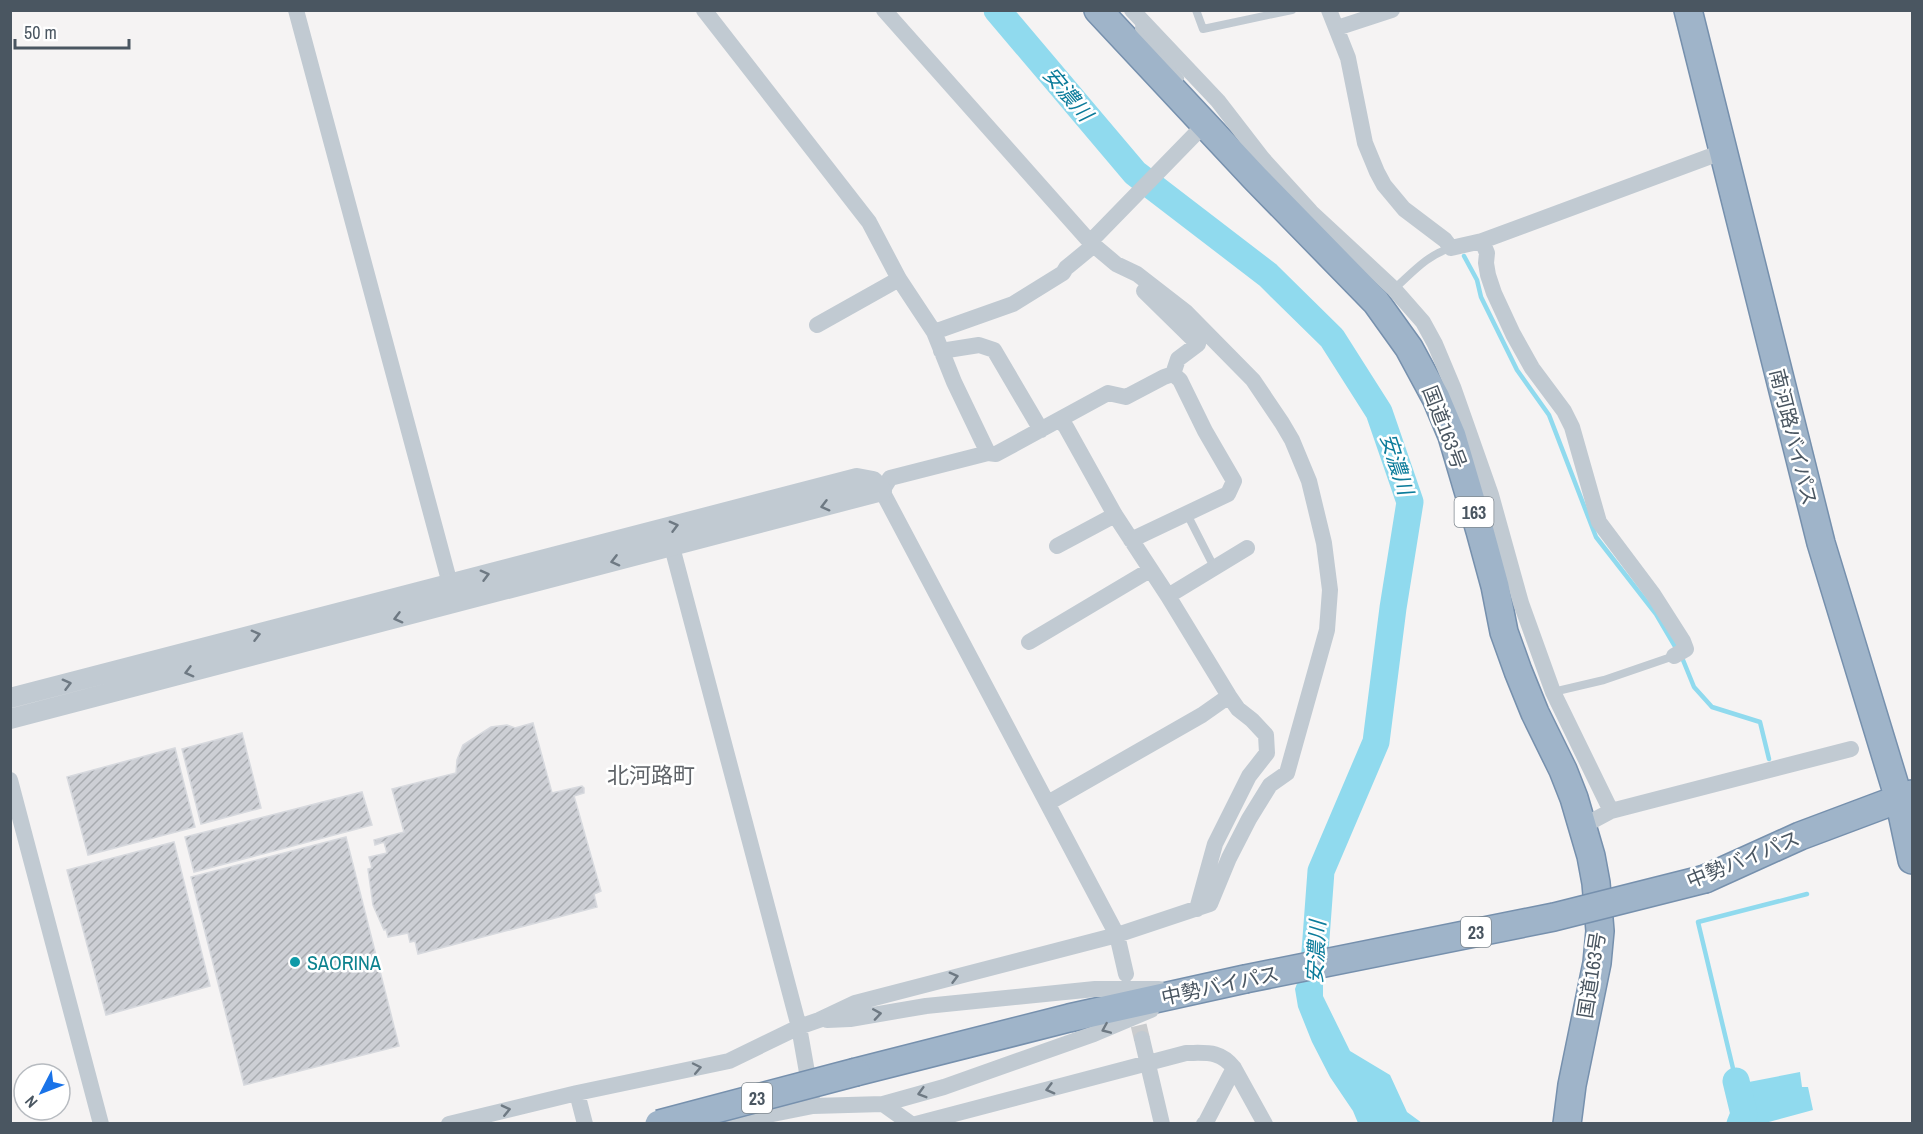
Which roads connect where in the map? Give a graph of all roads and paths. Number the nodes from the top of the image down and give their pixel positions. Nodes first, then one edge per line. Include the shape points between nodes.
1 (296, 10) edge
2 (704, 10) edge
3 (884, 10) edge
4 (1098, 10) edge
5 (1196, 10) edge
6 (1292, 10) edge
7 (1329, 10) edge
8 (1392, 10) edge
9 (1688, 10) edge
10 (1136, 14) edge
11 (1337, 28) junction
12 (1189, 90) dead end
13 (1208, 131) junction
14 (1722, 152) junction
15 (1482, 241) junction
16 (1093, 242) junction
17 (1451, 248) junction
18 (1116, 264) junction
19 (899, 279) junction
20 (1394, 289) junction
21 (817, 326) dead end
22 (934, 332) junction
23 (941, 351) junction
24 (1173, 374) junction
25 (1060, 420) junction
26 (1041, 430) junction
27 (988, 453) junction
28 (882, 491) junction
29 (1187, 514) junction
30 (1114, 515) junction
31 (1131, 540) junction
32 (1058, 546) dead end
33 (672, 547) junction
34 (1247, 548) dead end
35 (1214, 567) junction
36 (1150, 570) junction
37 (452, 594) junction
38 (1168, 596) junction
39 (1029, 642) dead end
40 (1680, 652) joint
41 (1553, 692) junction
42 (1228, 696) junction
43 (10, 698) edge
44 (10, 719) edge
45 (1851, 749) dead end
46 (10, 780) edge
47 (1906, 796) edge
48 (1048, 803) junction
49 (1611, 811) junction
50 (1583, 826) junction
51 (1912, 860) edge
52 (1197, 909) junction
53 (1117, 935) junction
54 (1126, 974) dead end
55 (1199, 990) junction
56 (819, 1020) junction
57 (799, 1027) junction
58 (1142, 1039) tunnel mouth
59 (1148, 1063) junction
60 (1234, 1068) junction
61 (577, 1093) junction
62 (883, 1104) junction
63 (813, 1106) junction
64 (101, 1124) edge
65 (449, 1124) edge
66 (585, 1124) edge
67 (659, 1124) edge
68 (721, 1124) edge
69 (910, 1124) edge
70 (916, 1124) edge
71 (1162, 1124) edge
72 (1204, 1124) edge
73 (1265, 1124) edge
74 (1567, 1124) edge

1 - 37 street
2 - 19 street via 869,222
3 - 16 street
4 - 13 highway, 国道163号 / 163
5 - 6 lane via 1203,28
7 - 11 street
8 - 11 street
9 - 14 highway, 南河路バイパス
10 - 12 lane via 1139,29
10 - 20 street via 1218,101 1311,212
11 - 17 street via 1348,58 1365,143 1377,172 1404,209
13 - 16 street
13 - 50 highway, 国道163号 / 163 via 1376,302 1423,372 1452,436 1514,662 1563,770
14 - 15 street
14 - 47 highway, 南河路バイパス via 1821,543
15 - 17 street
15 - 40 street via 1488,275 1506,320 1532,368 1572,427 1599,522 1683,641
16 - 18 street
16 - 22 street via 1063,273 1013,304
17 - 20 lane via 1430,257
18 - 24 street via 1198,344 1178,359
18 - 52 street via 1137,274 1186,312 1253,380 1272,407 1292,440 1309,481 1329,571 1327,630 1287,773 1270,785 1249,819 1210,904
19 - 21 street
19 - 22 street
20 - 41 street via 1423,322 1453,387
22 - 23 street
23 - 26 street via 979,345 994,350
23 - 27 street
24 - 25 street via 1126,397 1108,393
24 - 29 street via 1180,380 1234,481 1228,494
25 - 26 street
25 - 30 street
26 - 27 street via 996,454
27 - 28 street via 890,478
28 -> 33 street
37 -> 28 street via 857,478 873,481
28 - 48 street
29 - 31 street
29 - 35 lane
30 - 31 street
30 - 32 street
31 - 36 street
33 -> 37 street
33 - 57 street
34 - 35 street
35 - 38 street
36 - 38 street
36 - 39 street
43 -> 37 street
37 -> 44 street
38 - 42 street
40 - 41 lane via 1604,680
41 - 49 street
42 - 48 street via 1202,715
42 - 52 street via 1266,735 1267,753 1249,776 1215,844
45 - 49 street
46 - 64 street
47 - 51 highway, 南河路バイパス
47 - 55 highway, 中勢バイパス / 23, bridge via 1800,836 1705,879 1554,917
48 - 53 street
49 - 50 street
50 - 74 highway, 国道163号 / 163 via 1596,883 1600,931
52 - 53 street
53 - 54 street
56 -> 53 street via 855,1003
56 -> 55 street via 1095,989
55 -> 62 street via 1094,1034 944,1087
55 - 67 highway, 中勢バイパス / 23, bridge via 1069,1018
56 - 57 street
61 -> 57 street via 729,1061
57 - 63 street
58 - 59 street
59 - 60 street via 1186,1053 1213,1052
59 -> 70 street
59 - 71 street
60 - 72 street
60 - 73 street
65 -> 61 street
61 - 66 street
62 - 63 street
62 - 69 street
63 - 68 street

